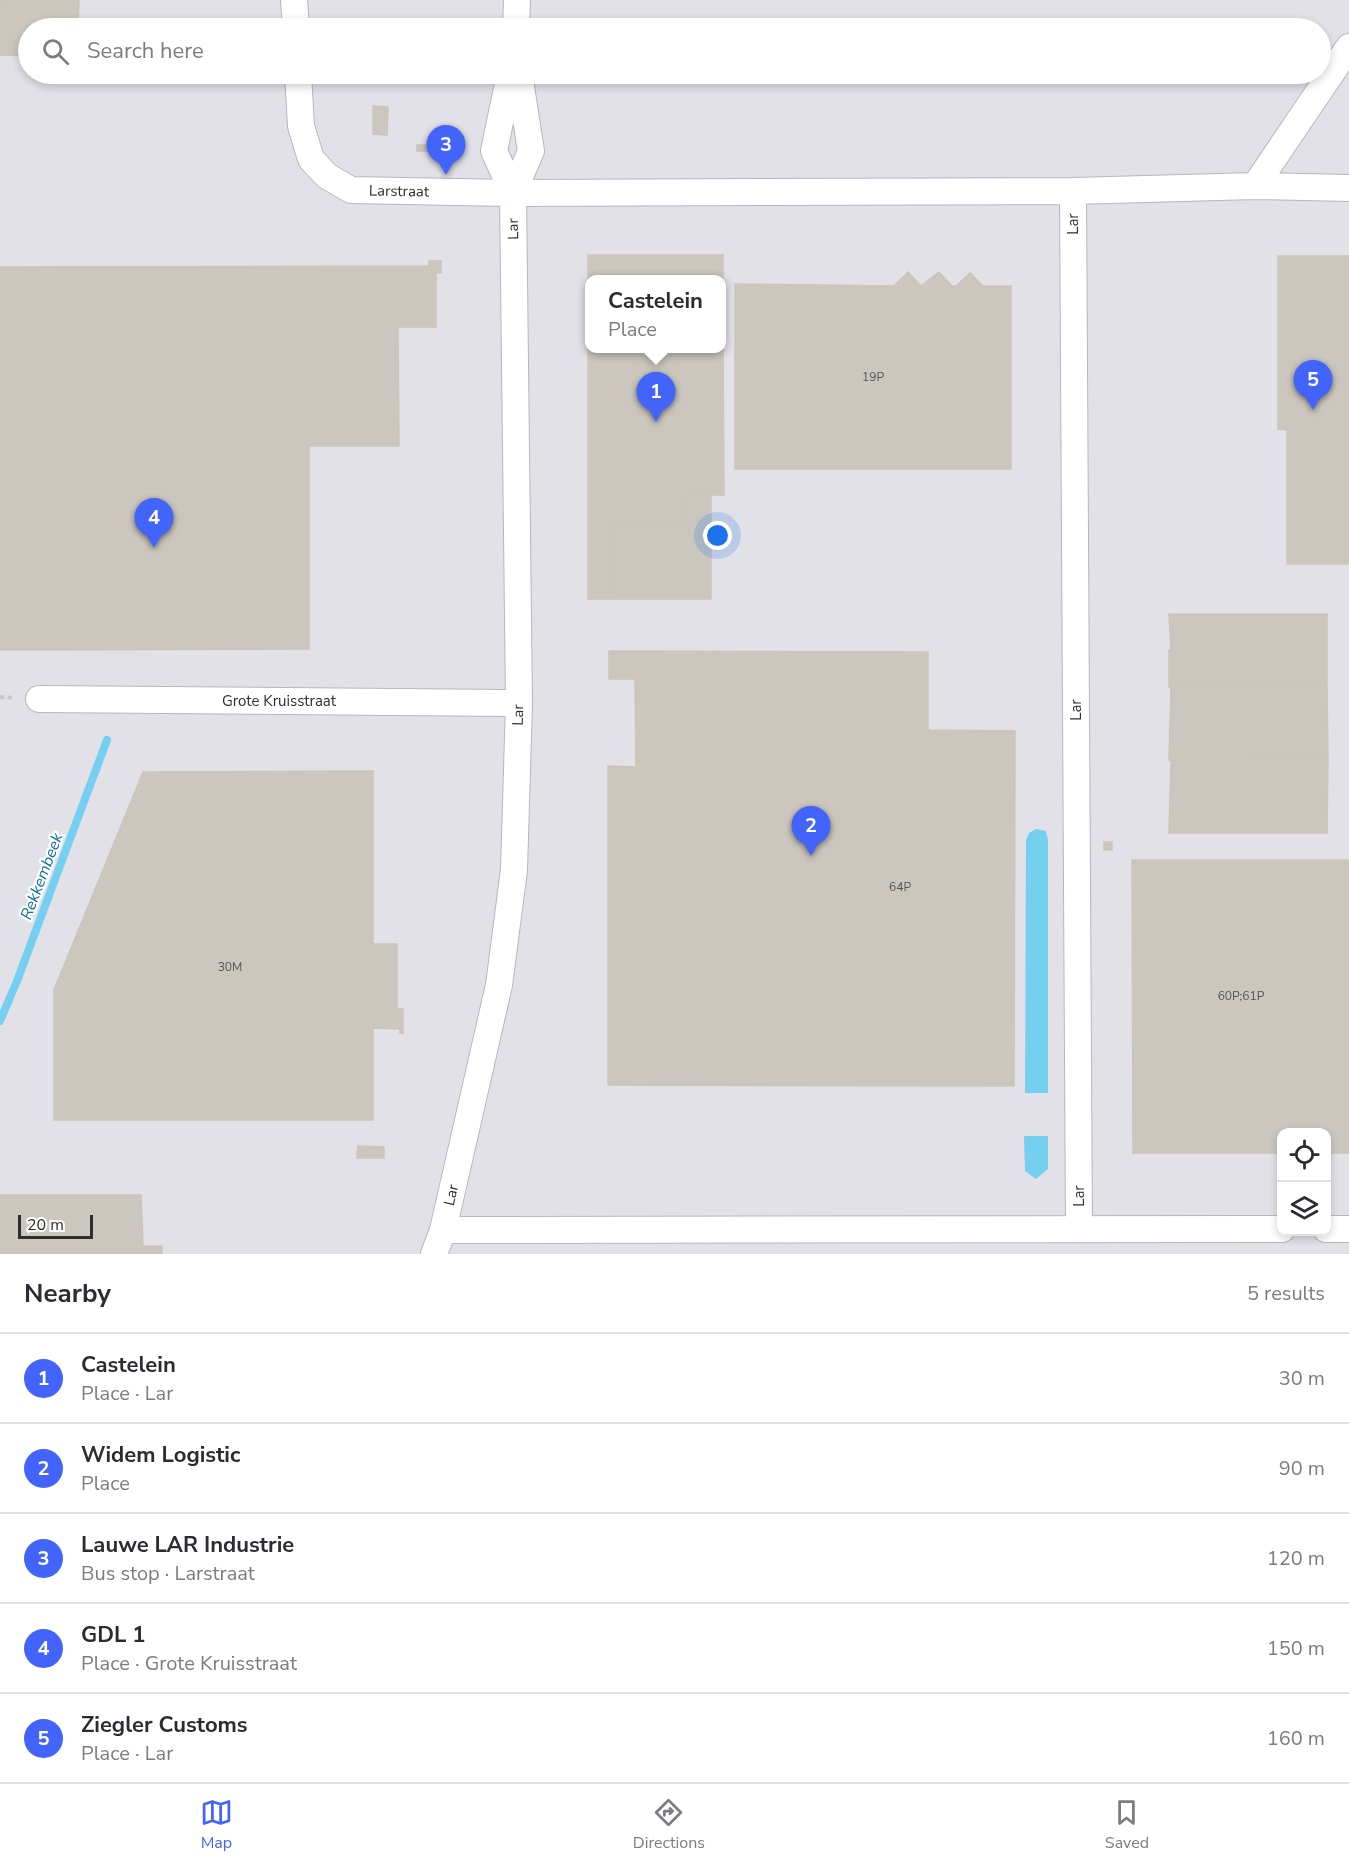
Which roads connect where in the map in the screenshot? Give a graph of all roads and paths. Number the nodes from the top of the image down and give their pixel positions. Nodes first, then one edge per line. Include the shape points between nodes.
1 (294, 0) edge
2 (517, 0) edge
3 (295, 18) edge
4 (516, 18) edge
5 (1349, 47) edge
6 (1331, 74) edge
7 (299, 84) edge
8 (508, 84) edge
9 (521, 84) edge
10 (1324, 84) edge
11 (1255, 186) junction
12 (1349, 188) edge
13 (1073, 191) junction
14 (513, 194) junction
15 (39, 699) dead end
16 (519, 704) junction
17 (1079, 1229) junction
18 (1277, 1229) edge
19 (1331, 1229) edge
20 (1349, 1229) edge
21 (443, 1230) junction
22 (434, 1254) edge

1 - 3 street
2 - 4 street
5 - 6 street
7 - 14 street, Larstraat via 301,126 311,159 327,176 351,190
8 - 14 street, Lar via 494,151
9 - 14 street, Lar via 531,151
10 - 11 street
11 - 12 street, Lar
11 - 13 street, Lar
13 - 14 street, Lar
13 - 17 street, Lar
14 - 16 street, Lar
15 - 16 street, Grote Kruisstraat
16 - 21 street, Lar via 514,870 499,985
17 - 18 street
17 - 21 street
19 - 20 street
21 - 22 street, Lar

